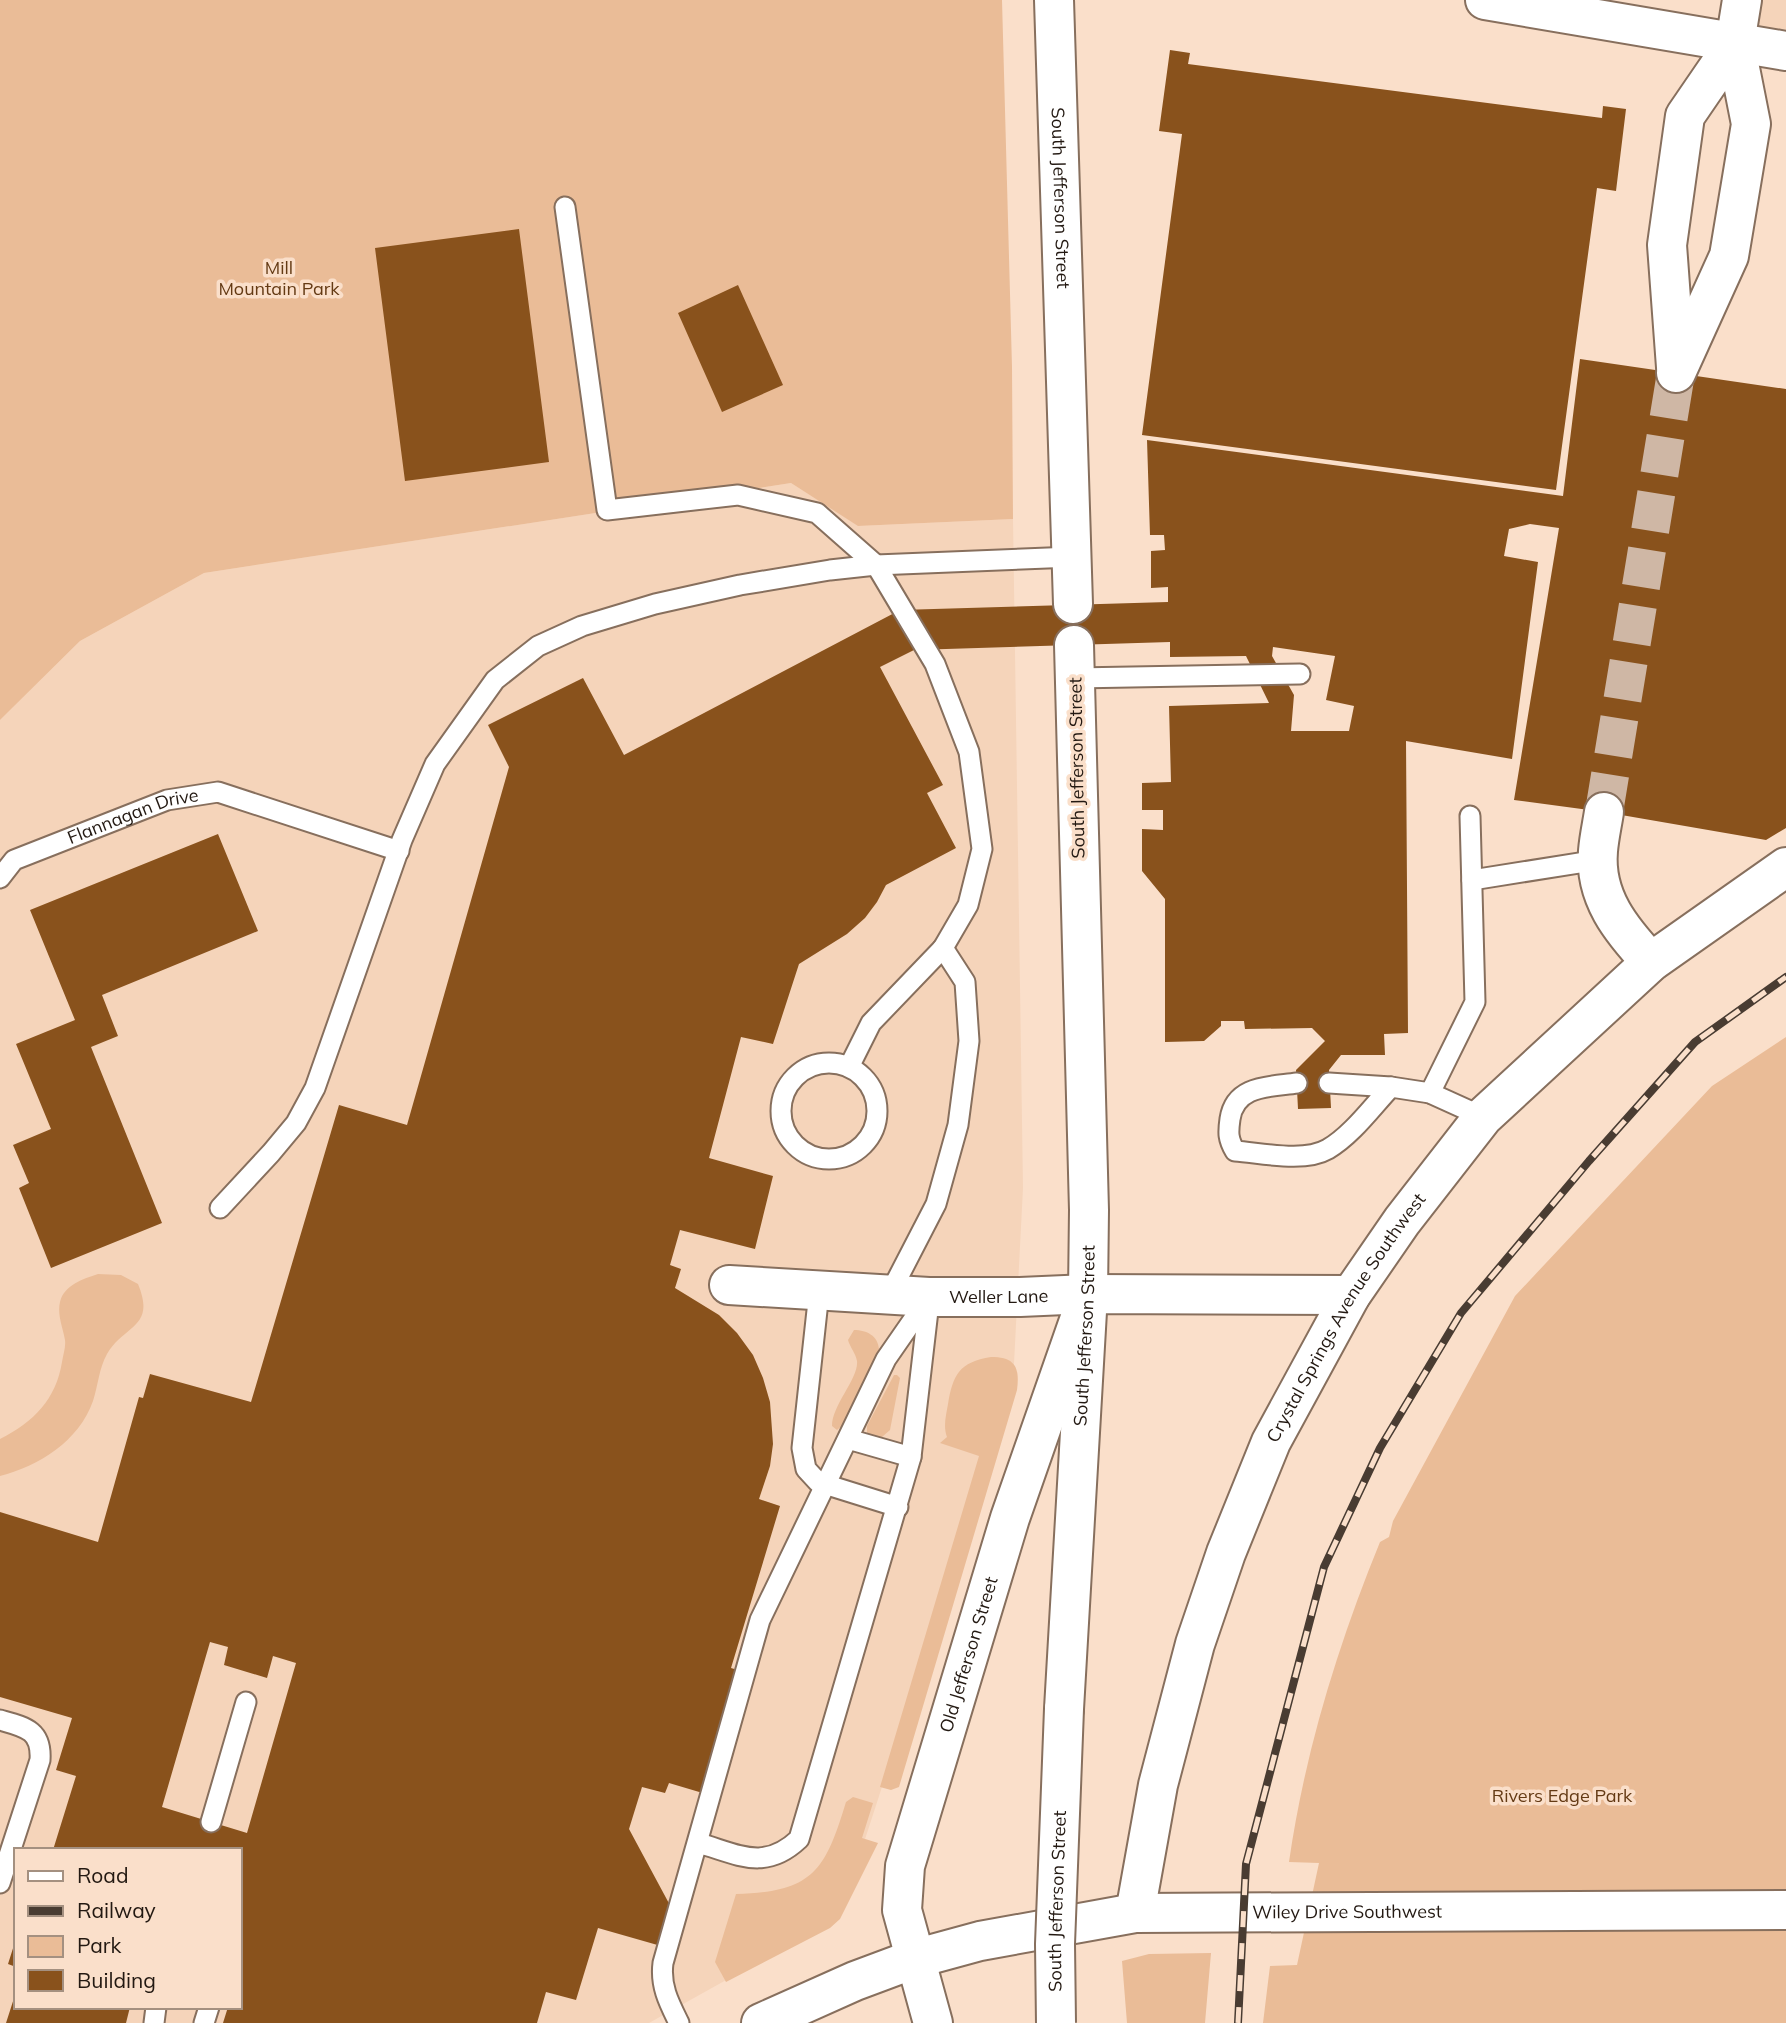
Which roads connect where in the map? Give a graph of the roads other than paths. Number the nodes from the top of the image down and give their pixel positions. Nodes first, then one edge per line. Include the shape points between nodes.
1 (1054, 0) edge
2 (1485, 0) edge
3 (1742, 0) edge
4 (1735, 43) junction
5 (1786, 51) edge
6 (565, 207) dead end
7 (1073, 557) junction
8 (876, 565) junction
9 (1073, 604) dead end
10 (1075, 662) joint
11 (1300, 674) dead end
12 (1604, 812) tunnel mouth
13 (1470, 816) dead end
14 (399, 851) junction
15 (1598, 860) junction
16 (1786, 867) edge
17 (0, 878) edge
18 (1472, 880) junction
19 (943, 948) junction
20 (1651, 962) junction
21 (849, 1067) junction
22 (1297, 1083) dead end
23 (1329, 1083) dead end
24 (1391, 1087) junction
25 (1430, 1093) junction
26 (1483, 1117) junction
27 (220, 1208) dead end
28 (729, 1285) dead end
29 (819, 1292) junction
30 (1088, 1294) junction
31 (889, 1295) junction
32 (1351, 1295) junction
33 (929, 1297) junction
34 (848, 1440) junction
35 (911, 1457) junction
36 (826, 1485) junction
37 (898, 1507) junction
38 (246, 1702) dead end
39 (0, 1720) edge
40 (211, 1822) dead end
41 (698, 1843) junction
42 (0, 1884) edge
43 (1786, 1910) edge
44 (1135, 1913) junction
45 (914, 1959) junction
46 (679, 2023) edge
47 (761, 2023) edge
48 (933, 2023) edge
49 (1056, 2023) edge

1 - 7 street, South Jefferson Street
2 - 4 street
3 - 4 street
4 - 4 street via 1685,116 1667,245 1676,373 1729,256 1751,124
4 - 5 street
6 - 8 lane via 607,510 738,495 817,513
7 - 8 lane
7 - 9 street, South Jefferson Street
8 - 14 lane via 740,585 655,604 582,626 538,646 495,680 435,765
8 - 19 lane via 935,664 969,752 982,849 968,905
10 - 11 lane
10 - 30 street, South Jefferson Street
12 - 15 street
13 - 18 lane
14 - 17 lane, Flannagan Drive via 218,792 167,800 58,842 14,860
14 - 27 lane via 315,1088 296,1123
15 - 18 lane
15 - 20 street via 1601,891 1621,930
16 - 20 street, Crystal Springs Avenue Southwest
18 - 25 lane via 1475,1002
19 - 21 lane via 871,1023
19 - 31 lane via 965,982 969,1041 958,1125 936,1204
20 - 26 street, Crystal Springs Avenue Southwest
21 - 21 lane via 872,1088 877,1104 872,1136 846,1156 814,1157 789,1139 781,1109 784,1094 792,1080 811,1067 834,1063
22 - 24 lane via 1250,1090 1232,1106 1228,1138 1235,1151 1294,1157 1327,1150
23 - 24 lane
24 - 25 lane
25 - 26 lane
26 - 32 street, Crystal Springs Avenue Southwest
28 - 29 street, Weller Lane
29 - 31 street, Weller Lane
29 - 36 lane via 802,1448 811,1476
30 - 32 street, Weller Lane
30 - 33 street, Weller Lane
30 - 45 street, Old Jefferson Street via 1010,1518 905,1866 902,1910
30 - 49 street, South Jefferson Street, bridge via 1064,1709
31 - 33 street, Weller Lane
32 - 44 street, Crystal Springs Avenue Southwest via 1271,1442 1226,1553 1195,1644 1158,1785
33 - 34 lane via 886,1359
33 - 35 lane
34 - 35 lane
34 - 36 lane
35 - 37 lane
36 - 37 lane
36 - 41 lane via 760,1620
37 - 41 lane via 799,1839 768,1859
38 - 40 lane
39 - 42 lane via 34,1733 41,1745
41 - 46 lane via 661,1976
43 - 44 street, Wiley Drive Southwest
44 - 45 street, Wiley Drive Southwest via 981,1941
45 - 47 street, Wiley Drive Southwest
45 - 48 street, Old Jefferson Street

